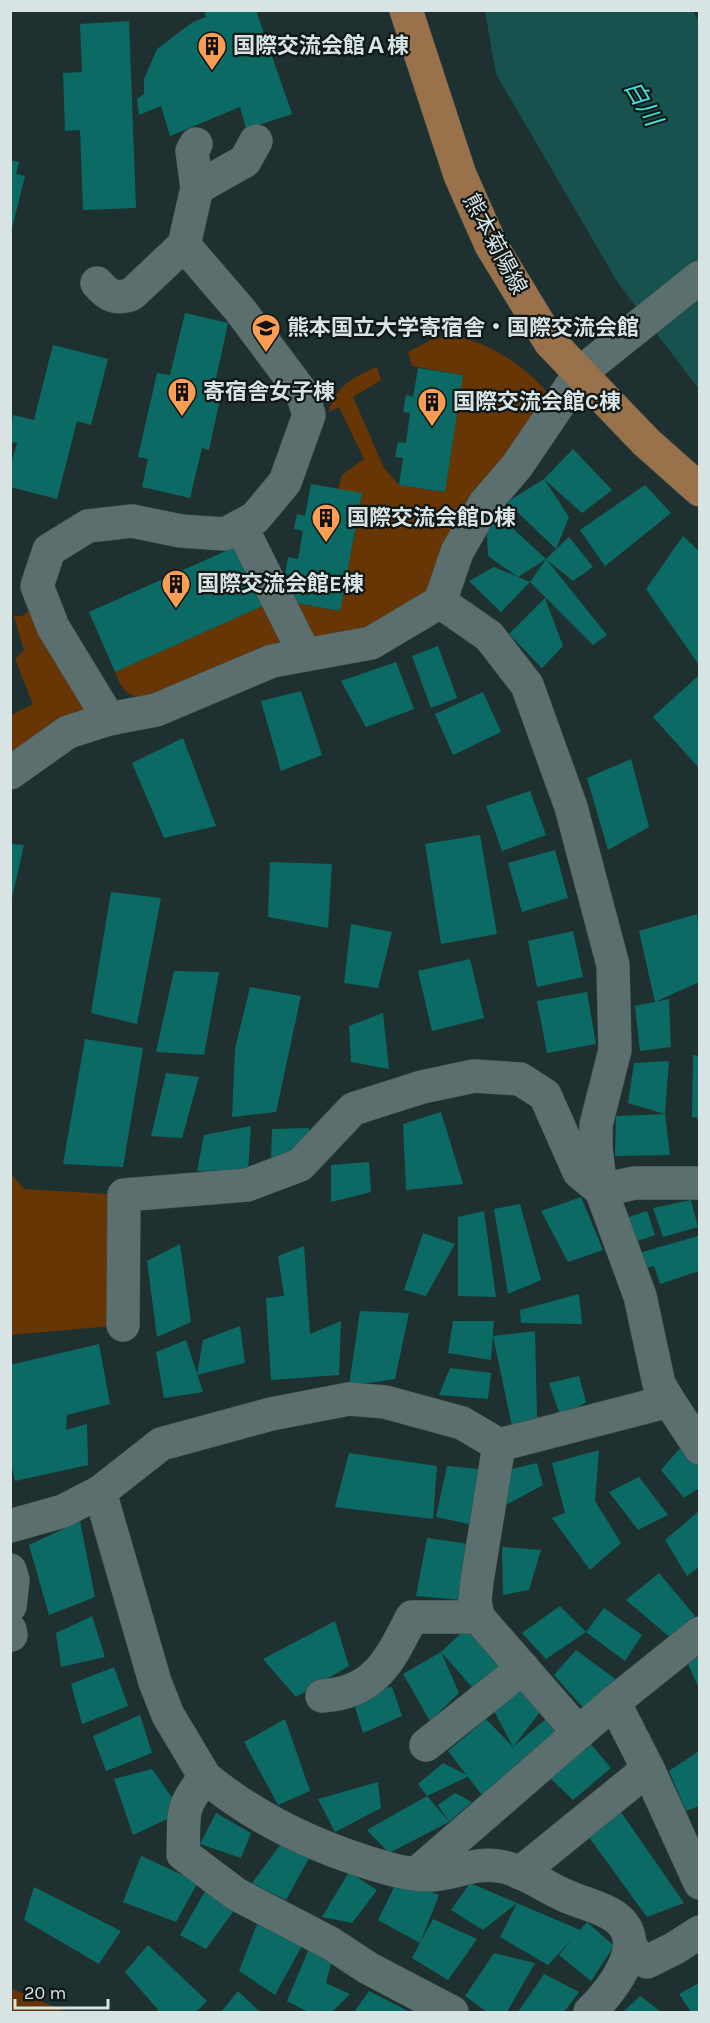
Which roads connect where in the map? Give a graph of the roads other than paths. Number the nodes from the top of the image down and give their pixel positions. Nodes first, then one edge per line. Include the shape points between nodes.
1 (406, 10) edge
2 (256, 141) dead end
3 (196, 144) dead end
4 (197, 188) junction
5 (184, 245) junction
6 (699, 277) edge
7 (97, 283) dead end
8 (580, 373) junction
9 (699, 490) edge
10 (241, 526) junction
11 (440, 602) junction
12 (305, 655) junction
13 (109, 719) junction
14 (10, 773) edge
15 (699, 1184) edge
16 (602, 1190) junction
17 (123, 1326) dead end
18 (669, 1401) junction
19 (499, 1445) junction
20 (699, 1448) edge
21 (100, 1492) junction
22 (10, 1526) edge
23 (10, 1570) edge
24 (10, 1606) edge
25 (478, 1617) junction
26 (10, 1630) edge
27 (699, 1633) edge
28 (11, 1635) edge
29 (523, 1668) junction
30 (322, 1696) dead end
31 (614, 1702) junction
32 (579, 1733) junction
33 (426, 1745) dead end
34 (648, 1769) junction
35 (205, 1777) junction
36 (417, 1873) junction
37 (520, 1873) junction
38 (699, 1882) edge
39 (699, 1932) edge
40 (630, 1945) junction
41 (452, 2013) edge
42 (590, 2013) edge

1 - 8 main road, 熊本菊陽線 via 460,175 490,245 550,342
2 - 4 street via 245,161
3 - 4 street via 192,151
4 - 5 street
5 - 7 street via 132,294 110,296
5 - 10 street via 302,393 309,415 285,482 255,518
6 - 8 street
8 - 9 main road, 熊本菊陽線
8 - 11 street via 517,465 485,503 458,552
10 - 12 street
10 - 13 street via 225,534 181,531 132,521 87,526 49,550 36,586 53,627
11 - 12 street via 371,643
11 - 16 street via 489,636 527,685 571,807 606,931 613,965 615,1050 596,1125
12 - 13 street via 272,661 156,710
13 - 14 street via 68,732
15 - 16 street via 635,1183
16 - 17 street via 579,1172 545,1095 520,1079 474,1076 422,1087 353,1109 300,1165 275,1175 247,1185 124,1195
16 - 18 street via 640,1296 659,1384
18 - 19 street
18 - 20 street
19 - 21 street via 462,1423 385,1402 349,1399 271,1414 161,1444
19 - 25 street via 477,1581
21 - 22 street via 63,1510
21 - 35 street via 155,1682 168,1715
23 - 24 street
25 - 29 street
25 - 30 street via 412,1617 395,1651 378,1673 363,1686
26 - 28 street
27 - 31 street
29 - 32 street
29 - 33 street
31 - 32 street
31 - 34 street
32 - 36 street
34 - 37 street
34 - 38 street
35 - 36 street via 262,1818 343,1854 389,1869
35 - 41 street via 182,1812 183,1854 236,1894
36 - 37 street via 432,1875 497,1865
37 - 40 street via 617,1918 627,1931
39 - 40 street via 647,1962 638,1958
40 - 42 street via 626,1964 615,1984

